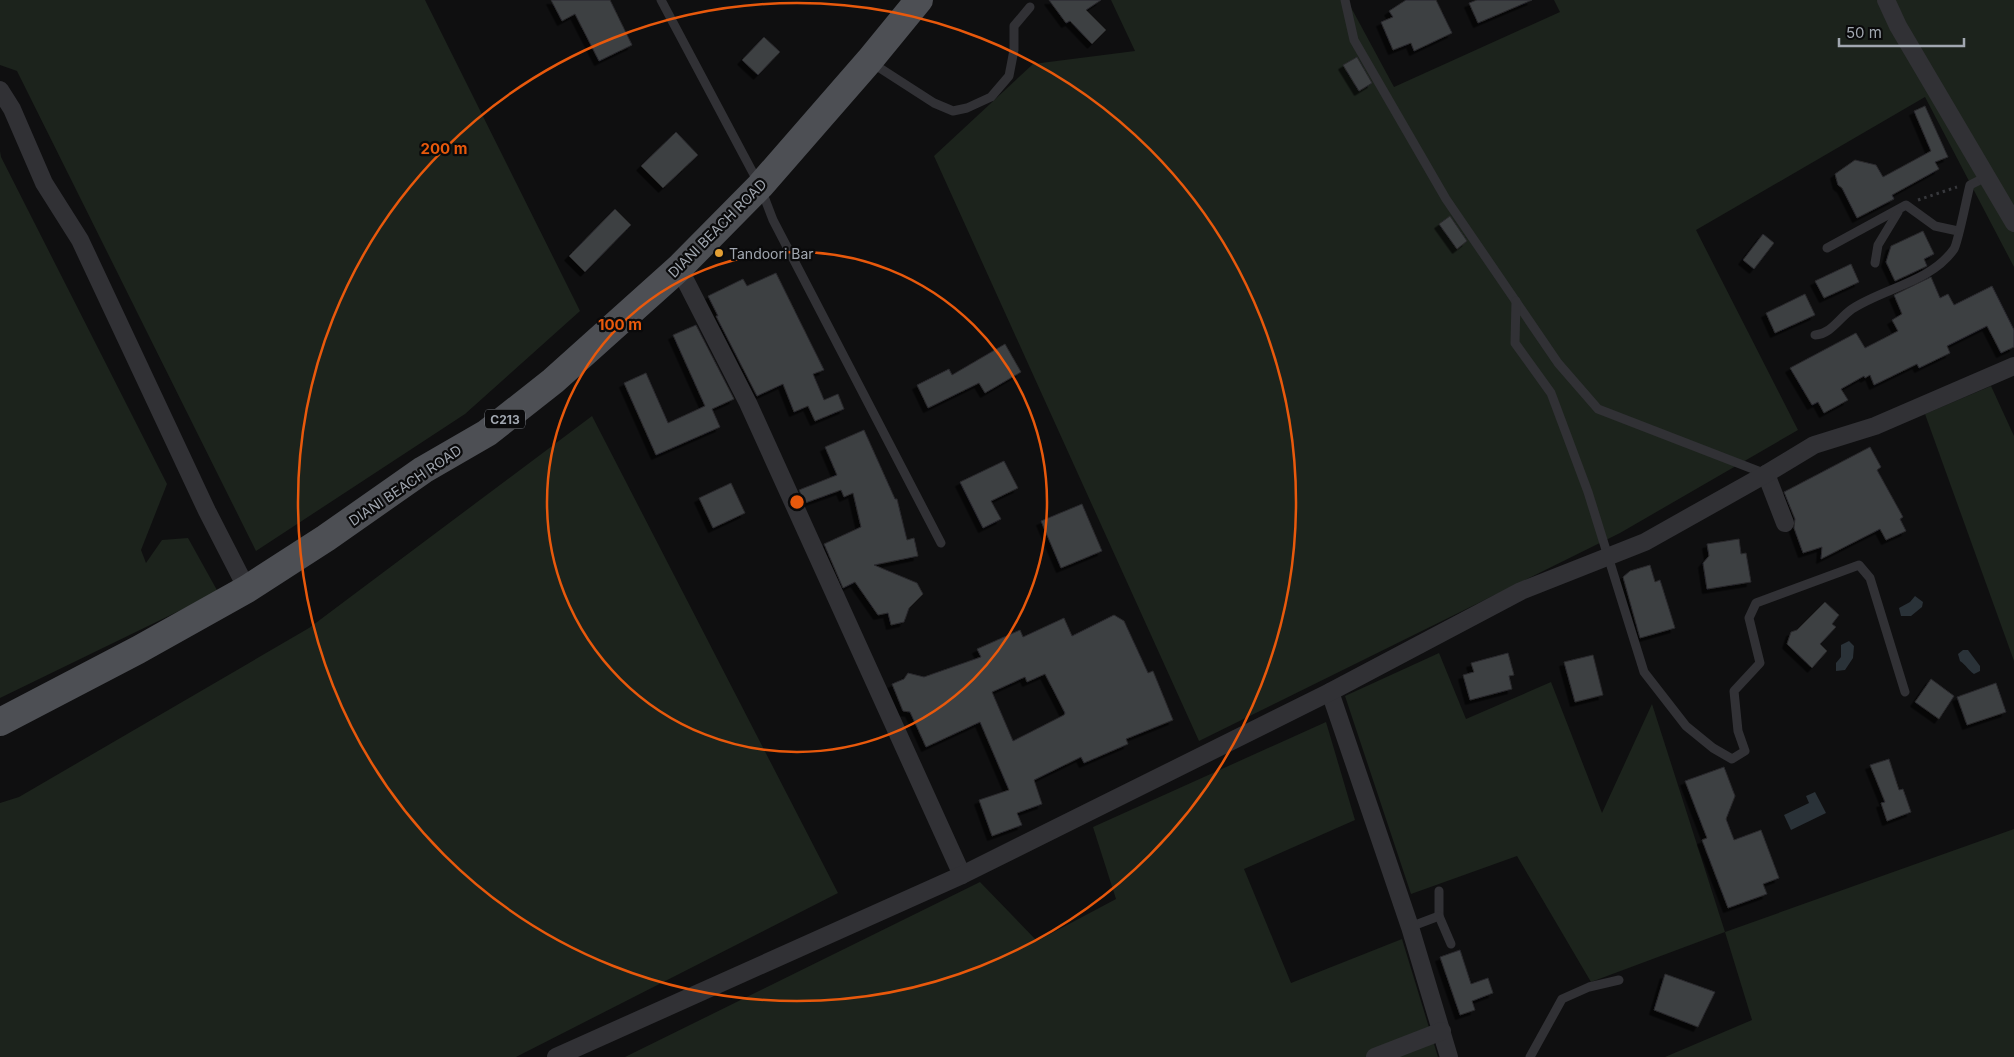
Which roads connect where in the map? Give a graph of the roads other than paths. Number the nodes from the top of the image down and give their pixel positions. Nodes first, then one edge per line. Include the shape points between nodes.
1 (661, 0) edge
2 (919, 0) edge
3 (1345, 0) edge
4 (1886, 0) edge
5 (1030, 7) dead end
6 (869, 61) junction
7 (0, 90) edge
8 (1988, 176) junction
9 (760, 186) junction
10 (1906, 205) junction
11 (2014, 223) edge
12 (1958, 231) junction
13 (1827, 248) dead end
14 (1875, 262) dead end
15 (679, 268) junction
16 (1516, 301) junction
17 (1815, 335) dead end
18 (2014, 366) edge
19 (1766, 474) junction
20 (1785, 524) dead end
21 (941, 543) dead end
22 (1608, 557) junction
23 (247, 590) junction
24 (1330, 692) junction
25 (1905, 692) dead end
26 (0, 722) edge
27 (962, 875) junction
28 (1438, 891) dead end
29 (1438, 916) junction
30 (1410, 927) junction
31 (1451, 944) dead end
32 (1619, 980) dead end
33 (1442, 1031) junction
34 (556, 1057) edge
35 (1375, 1057) edge
36 (1449, 1057) edge
37 (1530, 1057) edge

1 - 9 lane
2 - 6 main road, DIANI BEACH ROAD / C213
3 - 16 lane via 1359,49 1446,199
4 - 8 street via 1898,26
5 - 6 lane via 1014,26 1009,76 991,97 967,108 953,111 934,103
6 - 9 main road, DIANI BEACH ROAD / C213
7 - 23 street via 12,109 44,183 80,240
8 - 11 street
8 - 12 lane via 1970,185
9 - 15 main road, DIANI BEACH ROAD / C213
9 - 21 lane via 773,220
10 - 12 lane via 1935,226
10 - 13 lane
10 - 14 lane via 1894,215 1878,245
12 - 17 lane via 1955,248 1925,274 1852,309 1823,335
15 - 23 main road, DIANI BEACH ROAD / C213 via 553,381 488,432 424,470
15 - 27 street via 748,403
16 - 19 lane via 1558,363 1598,409
16 - 22 lane via 1515,343 1551,393
18 - 19 street via 1875,426 1814,445
19 - 20 street
19 - 22 street via 1645,542
22 - 24 street via 1521,591
22 - 25 lane via 1644,672 1686,726 1732,759 1744,751 1738,731 1734,691 1760,663 1750,618 1756,603 1859,565 1870,578
23 - 26 main road, DIANI BEACH ROAD / C213
24 - 27 street
24 - 30 street
27 - 34 street
28 - 29 lane
29 - 30 lane
29 - 31 lane
30 - 33 street
32 - 37 lane via 1589,987 1562,999
33 - 35 street
33 - 36 street

